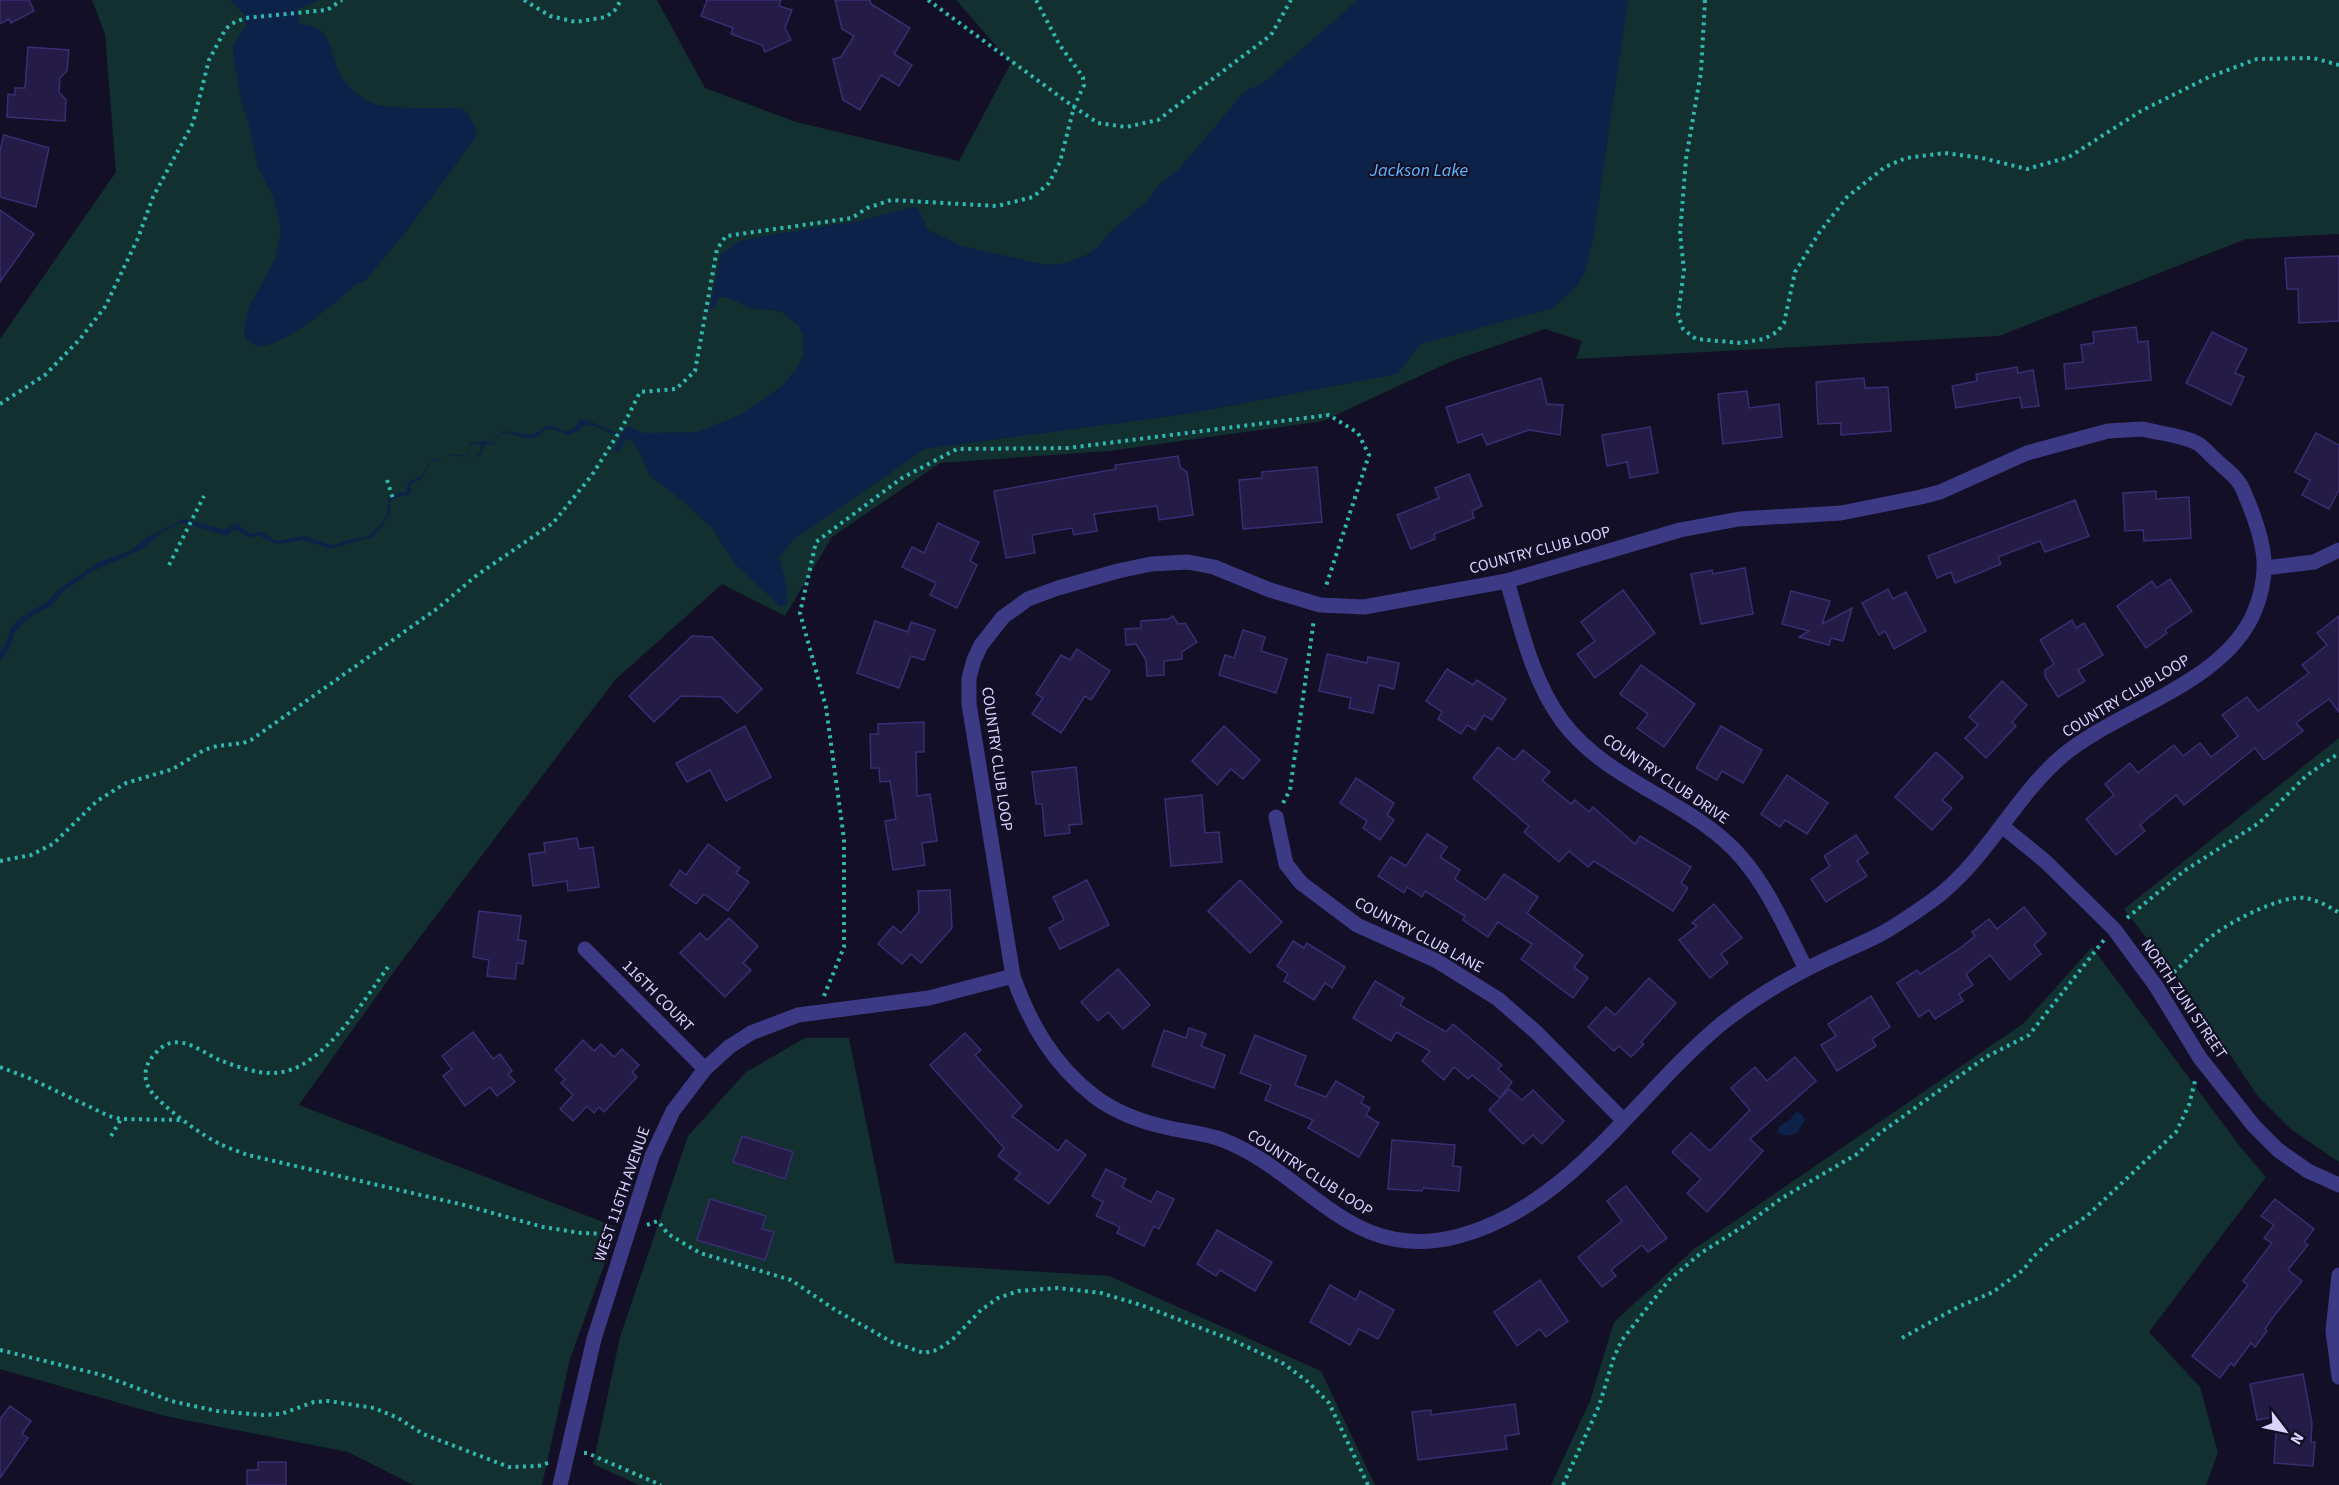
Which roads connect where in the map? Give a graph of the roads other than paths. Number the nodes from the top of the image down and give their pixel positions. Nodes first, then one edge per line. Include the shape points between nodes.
1 (2339, 550) edge
2 (2265, 568) junction
3 (1507, 581) junction
4 (1276, 817) dead end
5 (2002, 826) junction
6 (585, 949) dead end
7 (1806, 969) junction
8 (1013, 976) junction
9 (705, 1069) junction
10 (1623, 1120) junction
11 (2339, 1185) edge
12 (2339, 1275) edge
13 (2339, 1377) edge
14 (560, 1485) edge

1 - 2 street via 2314,562
2 - 3 street, COUNTRY CLUB LOOP via 2260,531 2240,482 2196,442 2143,429 2108,432 2027,453 1921,497 1841,513 1739,519 1680,530
2 - 5 street, COUNTRY CLUB LOOP via 2263,588 2253,615 2230,647 2179,688 2075,746 2046,772
3 - 7 street, COUNTRY CLUB DRIVE via 1541,687 1561,720 1602,761 1703,823 1738,854 1763,887
3 - 8 street, COUNTRY CLUB LOOP via 1350,608 1310,602 1214,567 1188,562 1118,571 1058,588 1016,606 981,645 968,691
4 - 10 street, COUNTRY CLUB LANE via 1286,864 1301,883 1357,925 1437,961 1498,999
5 - 7 street, COUNTRY CLUB LOOP via 1972,865 1936,897 1878,935
5 - 11 street, NORTH ZUNI STREET via 2046,862 2114,929 2156,986 2200,1058 2254,1126 2278,1150
6 - 9 street, 116TH COURT
7 - 10 street, COUNTRY CLUB LOOP via 1724,1022
8 - 9 street, WEST 116TH AVENUE via 929,998 798,1015 751,1033
8 - 10 street, COUNTRY CLUB LOOP via 1050,1052 1098,1099 1128,1116 1202,1133 1238,1146 1346,1221 1378,1236 1436,1240 1491,1224 1556,1184
9 - 14 street, WEST 116TH AVENUE via 673,1111 652,1156 594,1339
12 - 13 street via 2333,1331

